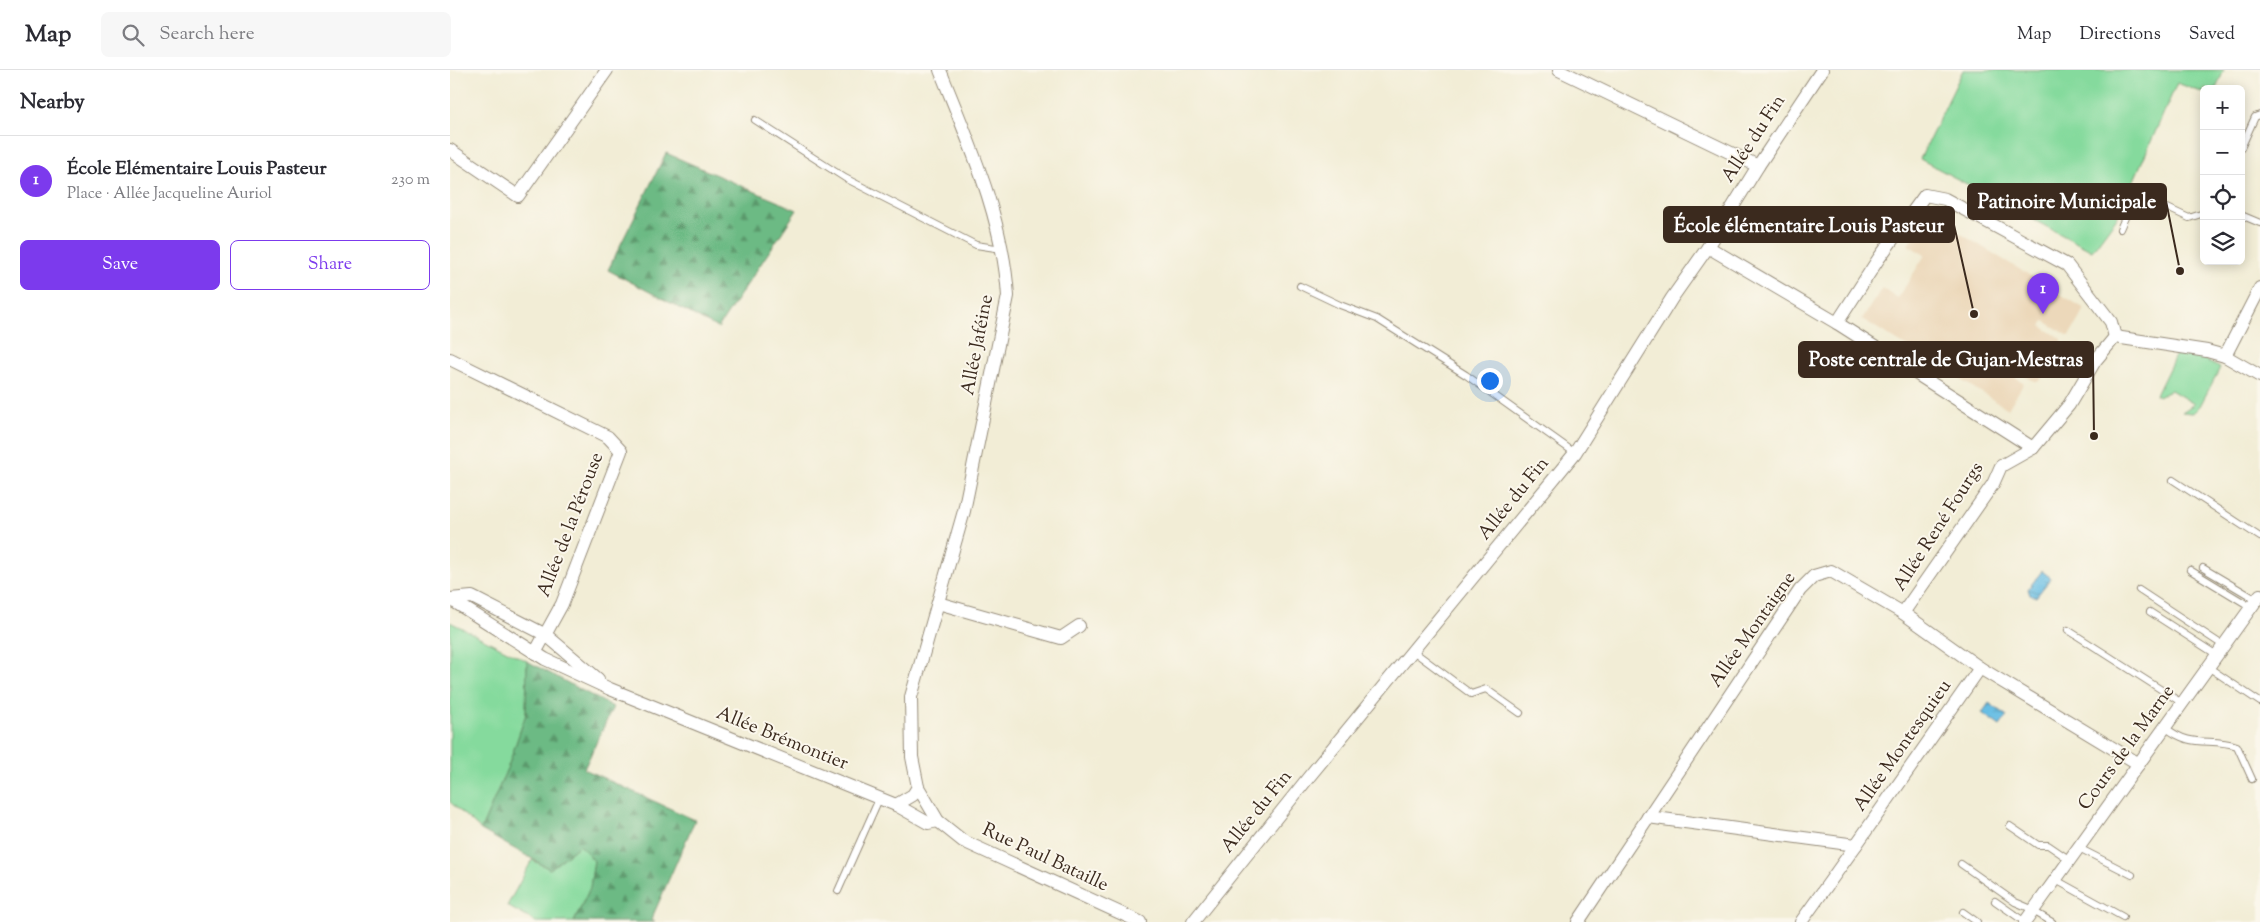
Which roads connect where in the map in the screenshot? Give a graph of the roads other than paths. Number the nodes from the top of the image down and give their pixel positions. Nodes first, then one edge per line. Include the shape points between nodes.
1 (607, 70) edge
2 (940, 70) edge
3 (1559, 70) edge
4 (1822, 70) edge
5 (2260, 115) edge
6 (756, 120) dead end
7 (2245, 139) edge
8 (450, 150) edge
9 (1758, 166) junction
10 (2200, 215) edge
11 (2245, 217) edge
12 (2260, 223) edge
13 (2120, 229) dead end
14 (1708, 247) junction
15 (1002, 249) junction
16 (1300, 286) dead end
17 (2260, 288) edge
18 (1837, 323) junction
19 (2115, 336) junction
20 (2225, 356) junction
21 (450, 359) edge
22 (2260, 376) edge
23 (2033, 448) junction
24 (1574, 454) junction
25 (2173, 480) dead end
26 (2260, 537) edge
27 (2203, 568) dead end
28 (2190, 570) dead end
29 (2139, 590) dead end
30 (450, 599) edge
31 (2256, 601) edge
32 (938, 603) junction
33 (2150, 612) dead end
34 (1903, 613) junction
35 (1079, 626) dead end
36 (2068, 630) dead end
37 (546, 635) junction
38 (2220, 650) junction
39 (1413, 651) junction
40 (535, 653) junction
41 (1980, 668) junction
42 (2208, 668) junction
43 (610, 689) junction
44 (2260, 702) edge
45 (2182, 703) junction
46 (1520, 713) dead end
47 (2165, 727) junction
48 (2139, 764) junction
49 (2252, 779) dead end
50 (918, 787) junction
51 (879, 799) junction
52 (896, 805) junction
53 (1648, 817) junction
54 (938, 821) junction
55 (2010, 826) dead end
56 (1856, 845) junction
57 (2079, 848) junction
58 (2070, 860) junction
59 (1961, 864) dead end
60 (2132, 875) dead end
61 (2056, 880) junction
62 (838, 891) dead end
63 (1995, 901) dead end
64 (2033, 911) junction
65 (1963, 912) dead end
66 (2123, 916) dead end
67 (1140, 922) edge
68 (1193, 922) edge
69 (1578, 922) edge
70 (1801, 922) edge
71 (1977, 922) edge
72 (2025, 922) edge
73 (2052, 922) edge

1 - 8 street via 518,196
2 - 15 street, Allée Jaféine via 987,188
3 - 9 street
4 - 9 street, Allée du Fin
5 - 7 lane via 2255,117
6 - 15 lane via 845,178 976,245
9 - 14 street, Allée du Fin
10 - 13 lane via 2189,218 2142,196 2131,204
11 - 12 lane
14 - 18 street
14 - 24 street, Allée du Fin via 1672,298
15 - 32 street, Allée Jaféine via 1008,296 964,511
16 - 24 lane via 1377,319 1466,375
17 - 20 street
18 - 19 street via 1925,195 1945,199 2067,265 2111,322
18 - 23 street
19 - 20 street
19 - 23 street via 2095,361 2069,405
20 - 22 street
21 - 37 street, Allée de la Pérouse via 608,437 621,451 562,604
23 - 34 street, Allée René Fourgs via 2001,466 1993,484
24 - 39 street, Allée du Fin
25 - 26 lane
27 - 31 lane
28 - 31 lane
29 - 38 lane
30 - 37 street, Allée Brémontier via 472,597
30 - 40 street, Allée Brémontier
31 - 38 street, Cours de la Marne
32 - 35 street via 1061,638
32 - 50 street, Allée Jaféine via 912,697 912,757
33 - 38 lane
34 - 41 street, Allée Montaigne
34 - 53 street, Allée Montaigne via 1831,571 1814,576 1800,590
36 - 45 lane
37 - 40 street, Allée de la Pérouse
37 - 43 street, Allée Brémontier
38 - 42 street, Cours de la Marne
39 - 46 lane via 1471,694 1486,689
39 - 68 street, Allée du Fin
40 - 43 street, Allée Brémontier
41 - 48 street, Allée Montaigne
41 - 56 street, Allée Montesquieu
42 - 44 lane
42 - 45 street, Cours de la Marne
43 - 51 street, Allée Brémontier
45 - 47 street, Cours de la Marne
47 - 48 street, Cours de la Marne
47 - 49 lane via 2182,739 2237,746
48 - 57 street, Cours de la Marne
50 - 52 street via 913,795
50 - 54 street, Allée Jaféine
51 - 52 street, Allée Brémontier
51 - 62 lane
52 - 54 street, Allée Brémontier via 928,823
53 - 56 street
53 - 69 street, Allée Montaigne
54 - 67 street, Rue Paul Bataille via 963,841
55 - 58 lane via 2038,845 2048,845
56 - 70 street, Allée Montesquieu
57 - 58 street, Cours de la Marne
57 - 60 lane
58 - 61 street, Cours de la Marne
59 - 64 lane
61 - 64 street, Cours de la Marne
61 - 66 lane
63 - 72 lane
64 - 72 street, Cours de la Marne
64 - 73 lane
65 - 71 lane

